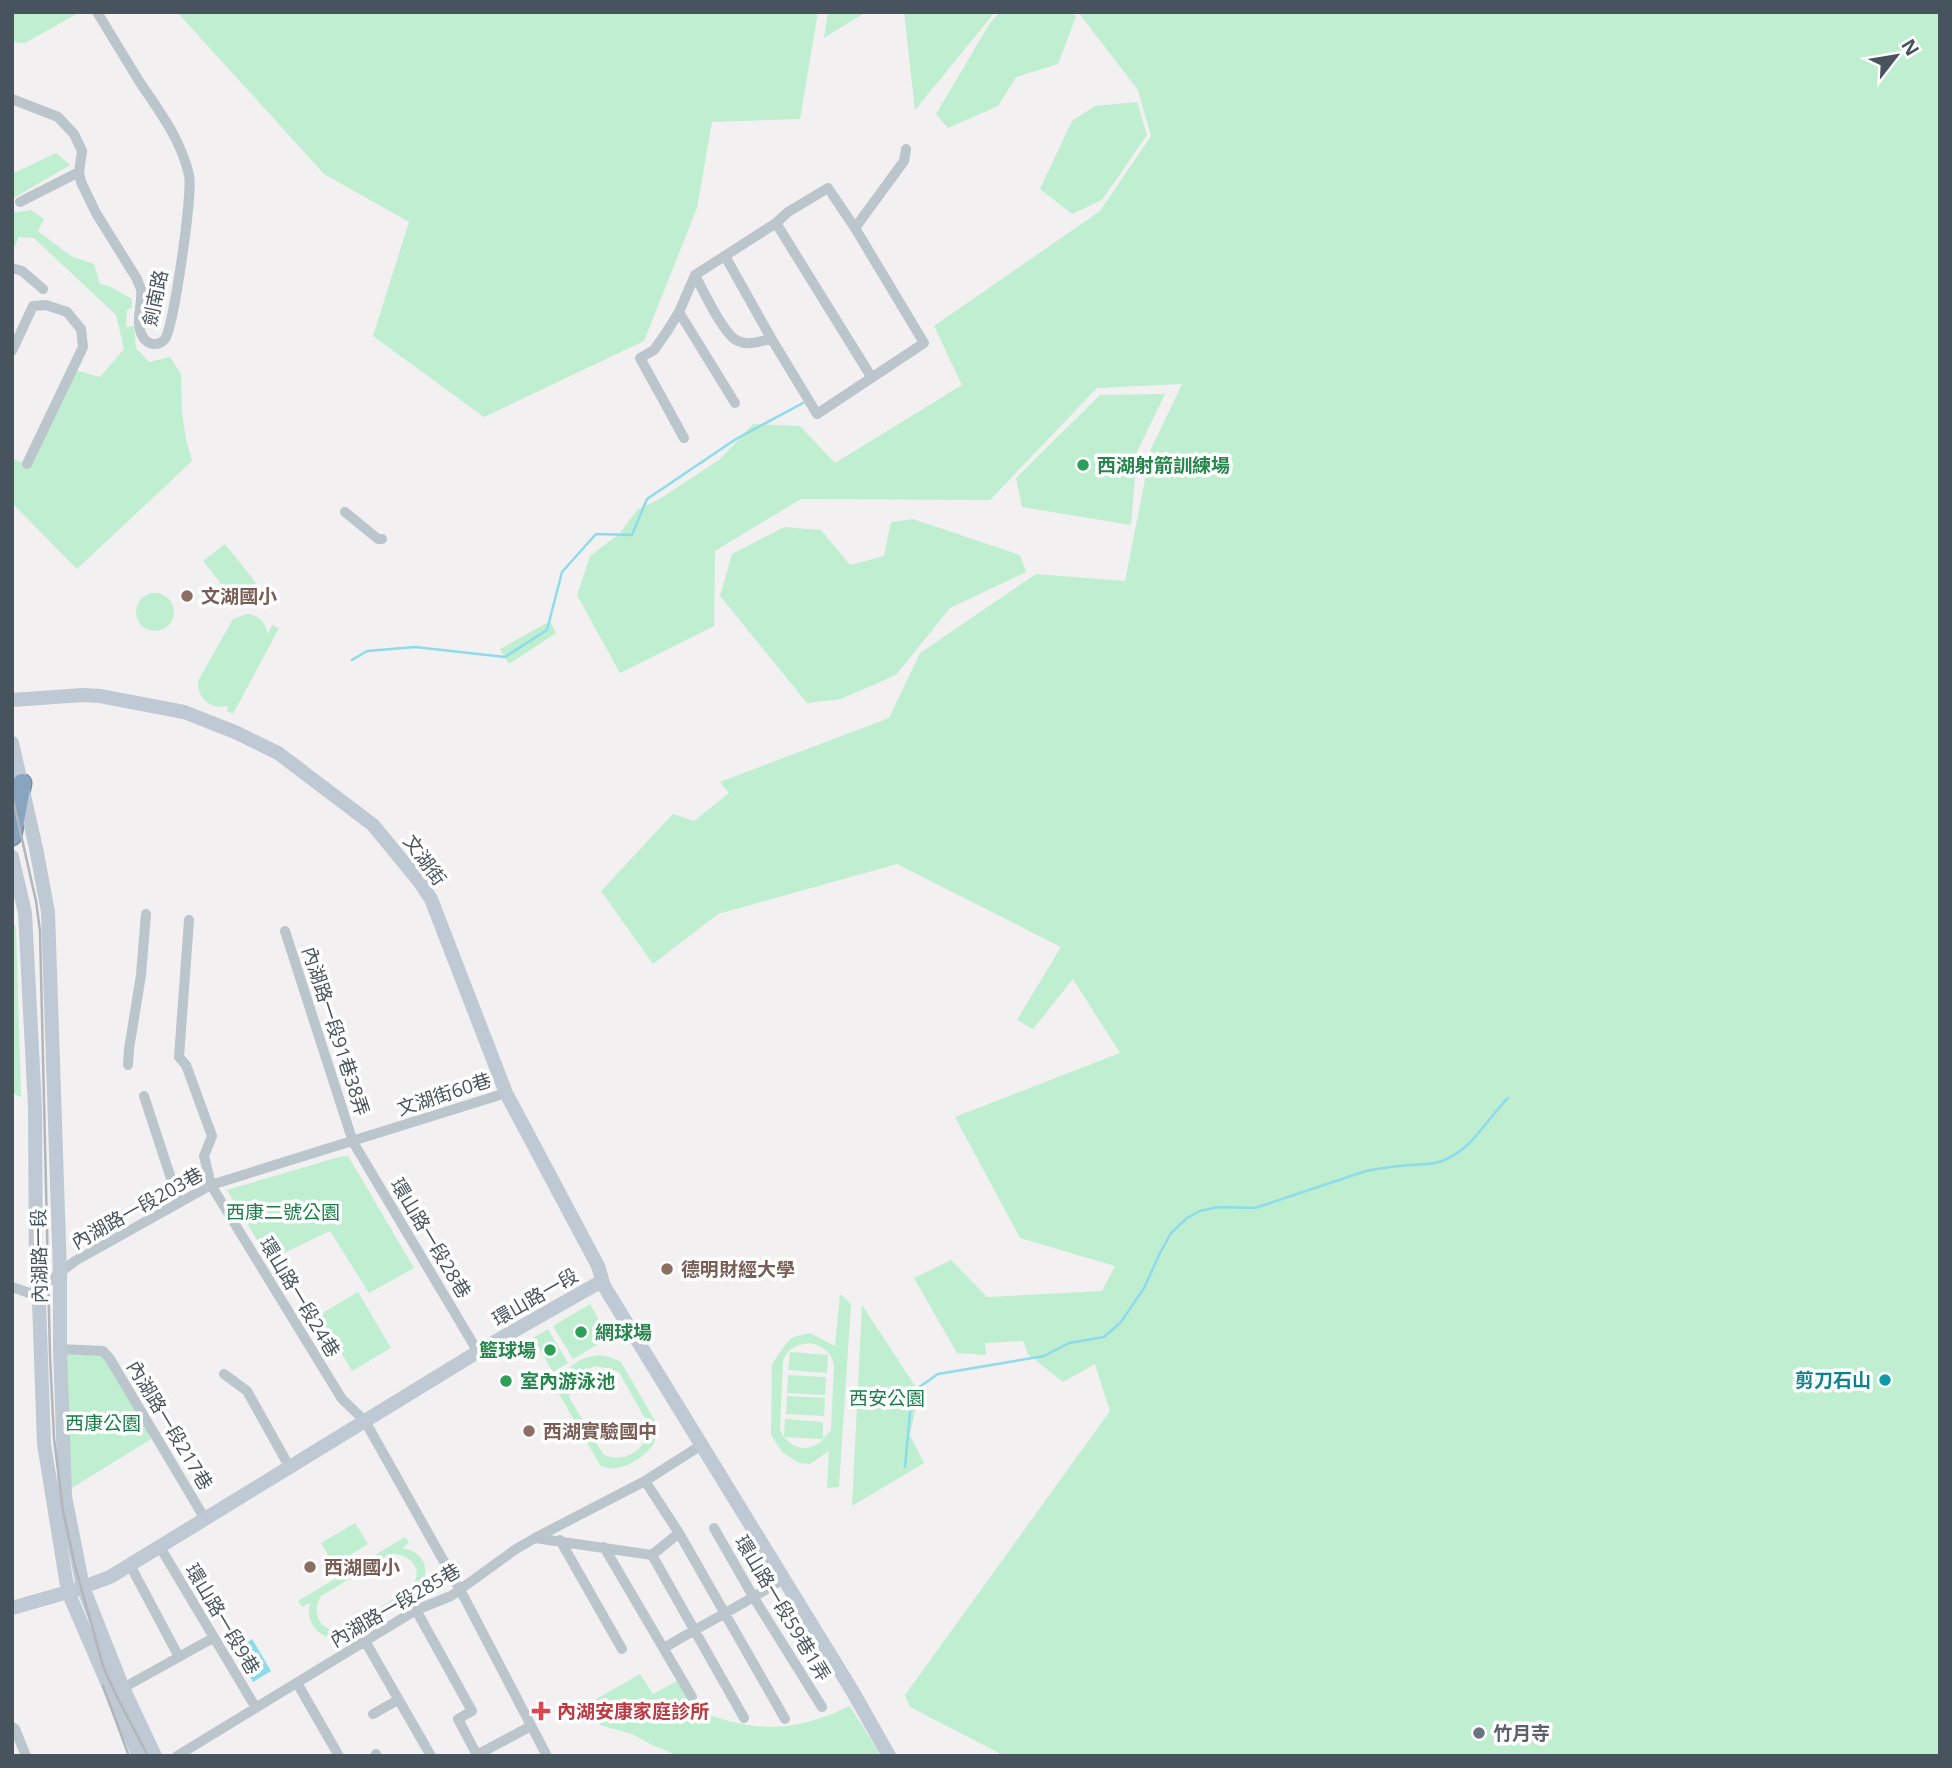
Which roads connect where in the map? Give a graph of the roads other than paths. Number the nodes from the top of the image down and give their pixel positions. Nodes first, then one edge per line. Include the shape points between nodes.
1 (97, 12) edge
2 (12, 99) edge
3 (906, 149) dead end
4 (79, 172) junction
5 (20, 202) dead end
6 (776, 223) junction
7 (855, 228) junction
8 (725, 256) junction
9 (12, 268) edge
10 (695, 275) junction
11 (43, 289) dead end
12 (678, 312) junction
13 (771, 338) junction
14 (12, 351) edge
15 (872, 377) junction
16 (735, 403) dead end
17 (684, 438) dead end
18 (27, 464) dead end
19 (345, 512) dead end
20 (383, 539) dead end
21 (12, 700) edge
22 (12, 743) edge
23 (22, 783) junction
24 (12, 836) edge
25 (12, 857) edge
26 (146, 914) dead end
27 (19, 916) edge
28 (189, 920) dead end
29 (285, 931) dead end
30 (128, 1065) dead end
31 (506, 1093) junction
32 (144, 1096) dead end
33 (353, 1142) junction
34 (211, 1185) junction
35 (179, 1203) junction
36 (61, 1273) junction
37 (602, 1281) junction
38 (12, 1287) edge
39 (37, 1290) junction
40 (60, 1349) junction
41 (478, 1352) junction
42 (224, 1374) dead end
43 (365, 1421) junction
44 (703, 1444) junction
45 (290, 1468) junction
46 (645, 1480) junction
47 (205, 1519) junction
48 (714, 1528) dead end
49 (679, 1533) junction
50 (535, 1538) junction
51 (560, 1540) junction
52 (160, 1547) junction
53 (604, 1547) junction
54 (652, 1555) junction
55 (131, 1565) junction
56 (784, 1578) junction
57 (83, 1587) junction
58 (460, 1590) junction
59 (68, 1592) junction
60 (754, 1598) junction
61 (12, 1608) edge
62 (416, 1610) junction
63 (723, 1613) junction
64 (695, 1629) junction
65 (214, 1638) junction
66 (365, 1641) junction
67 (664, 1648) junction
68 (622, 1649) dead end
69 (179, 1657) junction
70 (297, 1683) junction
71 (123, 1688) junction
72 (692, 1697) dead end
73 (398, 1700) junction
74 (822, 1707) dead end
75 (256, 1708) junction
76 (373, 1714) dead end
77 (744, 1718) dead end
78 (785, 1719) dead end
79 (12, 1727) edge
80 (531, 1727) junction
81 (476, 1755) edge
82 (26, 1756) edge
83 (139, 1756) edge
84 (155, 1756) edge
85 (177, 1756) edge
86 (339, 1756) edge
87 (431, 1756) edge
88 (547, 1756) edge
89 (889, 1756) edge

1 - 4 street, 劍南路 via 178,142 190,179 175,302 165,338 154,345 139,327 141,290 137,279 96,213
2 - 4 street, 劍南路 via 58,117 74,134 82,151
3 - 7 street via 904,161
4 - 5 street
6 - 7 street via 828,188
6 - 8 street
6 - 15 street
7 - 15 street via 924,343
8 - 10 street
8 - 13 street
9 - 11 street
10 - 12 street
10 - 13 street via 713,310 738,342 759,343
12 - 16 street
12 - 17 street via 654,350 640,358
13 - 15 street via 817,414
14 - 18 street via 33,306 67,312 81,329 83,347
19 - 20 street
21 - 31 street, 文湖街 via 100,696 184,712 278,752 373,825 430,899
22 - 23 street, 內湖路一段
23 - 24 highway
23 - 36 street, 內湖路一段 via 48,912
25 - 27 street, 內湖路一段
26 - 30 street
27 - 39 street, 內湖路一段 via 35,1108
28 - 34 street via 179,1057 212,1136 204,1156
29 - 33 street, 內湖路一段91巷38弄
31 - 33 street, 文湖街60巷
31 - 37 street, 文湖街
32 - 35 street
33 - 34 street, 內湖路一段203巷
33 - 41 street, 環山路一段28巷
34 - 35 street, 內湖路一段203巷
34 - 43 street, 環山路一段24巷 via 342,1399
35 - 36 street, 內湖路一段203巷
36 - 39 street, 內湖路一段203巷
36 - 40 street, 內湖路一段
37 - 41 street, 環山路一段
37 - 44 street, 環山路一段
38 - 39 street via 32,1294
39 - 59 street, 內湖路一段 via 44,1444
40 - 47 street, 內湖路一段217巷 via 103,1351 110,1359
40 - 57 street, 內湖路一段 via 65,1496
41 - 43 street, 環山路一段
42 - 45 street via 247,1391
43 - 45 street, 環山路一段
43 - 58 street, 環山路一段24巷
44 - 46 street, 內湖路一段285巷
44 - 56 street, 環山路一段
45 - 47 street, 環山路一段
46 - 49 street
46 - 50 street, 內湖路一段285巷
47 - 52 street, 環山路一段
48 - 60 street, 環山路一段59巷1弄
49 - 54 street
49 - 63 street
50 - 51 street
50 - 58 street, 內湖路一段285巷
51 - 53 street
51 - 68 street
52 - 55 street, 環山路一段
52 - 65 street, 環山路一段9巷
53 - 54 street
53 - 67 street
54 - 64 street
55 - 57 street, 環山路一段
55 - 69 street
56 - 60 street
56 - 89 street, 環山路一段
57 - 59 street, 環山路一段
57 - 71 street, 內湖路一段
58 - 62 street, 內湖路一段285巷
58 - 80 street, 環山路一段24巷
59 - 61 street, 環山路一段
59 - 83 street, 內湖路一段
60 - 63 street
60 - 74 street, 環山路一段59巷1弄
62 - 66 street, 內湖路一段285巷
62 - 81 street via 472,1711 458,1719
63 - 64 street
63 - 78 street
64 - 67 street
64 - 77 street
65 - 69 street
65 - 75 street, 環山路一段9巷
66 - 70 street, 內湖路一段285巷
66 - 73 street
67 - 72 street
69 - 71 street
70 - 75 street, 內湖路一段285巷
70 - 86 street
71 - 84 street, 內湖路一段
73 - 76 street
73 - 87 street
75 - 85 street, 內湖路一段285巷
79 - 82 street
80 - 81 street
80 - 88 street, 環山路一段24巷

